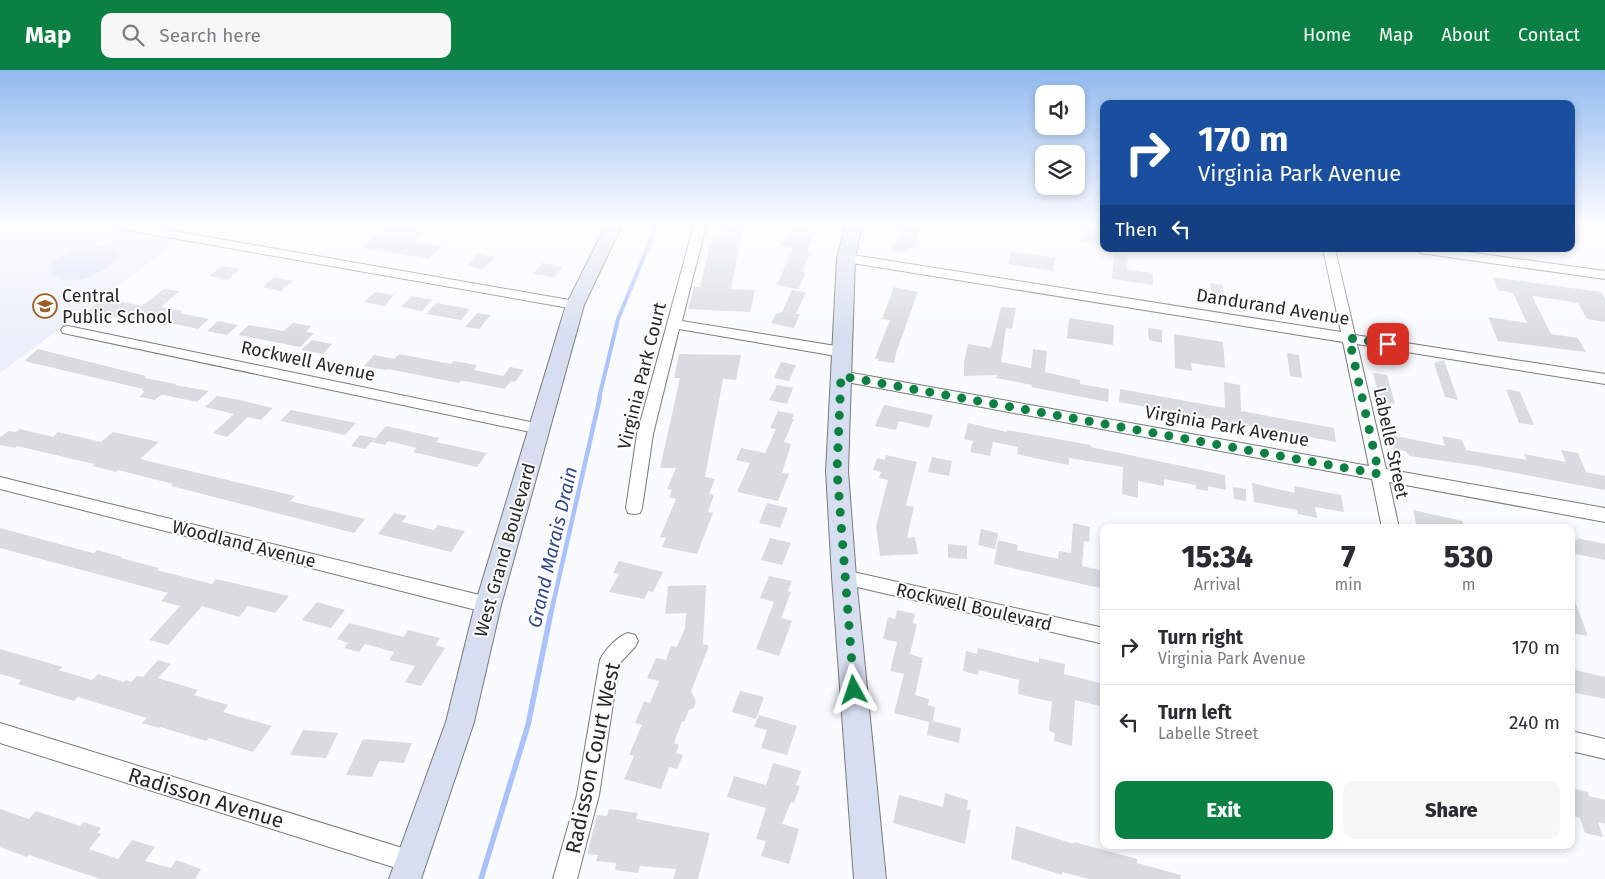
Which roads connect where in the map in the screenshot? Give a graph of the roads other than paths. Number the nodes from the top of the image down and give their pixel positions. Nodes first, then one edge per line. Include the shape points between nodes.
1 (338, 263) edge
2 (595, 263) edge
3 (690, 263) edge
4 (846, 263) edge
5 (876, 263) edge
6 (1332, 263) edge
7 (1518, 263) edge
8 (1605, 275) edge
9 (575, 305) junction
10 (674, 324) junction
11 (68, 330) dead end
12 (1349, 338) junction
13 (842, 364) junction
14 (1605, 379) edge
15 (540, 429) junction
16 (1379, 474) junction
17 (0, 483) edge
18 (634, 508) dead end
19 (1605, 515) edge
20 (1389, 524) edge
21 (844, 577) junction
22 (488, 605) junction
23 (1100, 635) edge
24 (628, 641) dead end
25 (0, 733) edge
26 (1575, 742) edge
27 (1605, 749) edge
28 (408, 871) edge
29 (565, 879) edge
30 (870, 879) edge

1 - 9 street
2 - 9 street, West Grand Boulevard
3 - 10 street, Virginia Park Court
4 - 13 street
5 - 12 street, Dandurand Avenue
6 - 12 street, Labelle Street
7 - 8 street
9 - 15 street, West Grand Boulevard
10 - 13 street, Virginia Park Avenue
10 - 18 street, Virginia Park Court via 645,434
11 - 15 street, Rockwell Avenue
12 - 14 street, Dandurand Avenue
12 - 16 street, Labelle Street
13 - 16 street, Virginia Park Avenue
13 - 21 street via 837,471
15 - 22 street, West Grand Boulevard
16 - 19 street, Virginia Park Avenue
16 - 20 street, Labelle Street
17 - 22 street, Woodland Avenue
21 - 23 street, Rockwell Boulevard
21 - 30 street
22 - 28 street, West Grand Boulevard via 460,722
24 - 29 street, Radisson Court West via 610,660 588,795
25 - 28 street, Radisson Avenue
26 - 27 street

